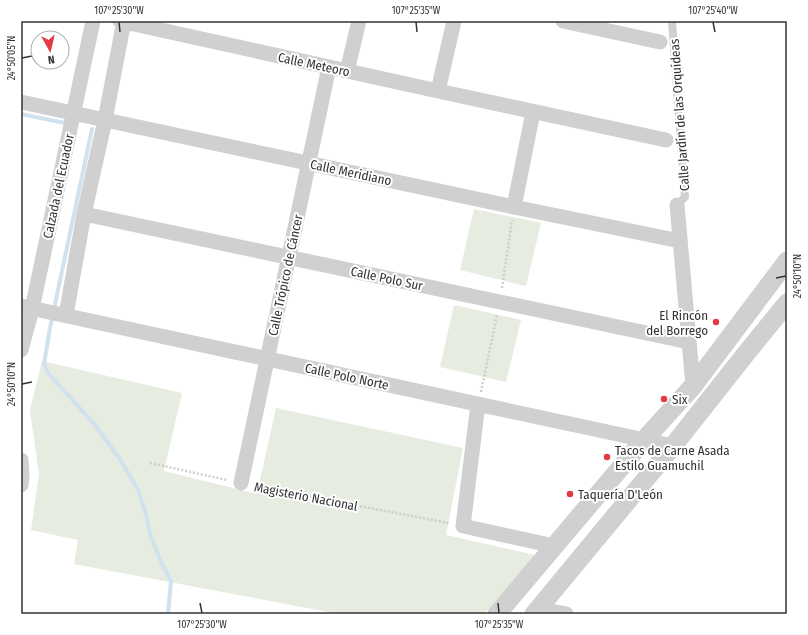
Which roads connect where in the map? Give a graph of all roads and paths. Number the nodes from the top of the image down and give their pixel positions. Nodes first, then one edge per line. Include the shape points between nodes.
1 (93, 21) edge
2 (123, 21) edge
3 (359, 21) edge
4 (454, 21) edge
5 (563, 21) edge
6 (672, 21) edge
7 (660, 42) dead end
8 (329, 67) junction
9 (347, 71) junction
10 (438, 91) junction
11 (21, 102) edge
12 (533, 112) junction
13 (73, 113) junction
14 (105, 120) junction
15 (666, 140) dead end
16 (309, 163) junction
17 (676, 205) joint
18 (514, 207) junction
19 (84, 214) junction
20 (680, 241) junction
21 (289, 257) junction
22 (787, 261) edge
23 (787, 304) edge
24 (26, 307) edge
25 (66, 316) junction
26 (689, 342) junction
27 (21, 350) edge
28 (267, 359) junction
29 (693, 386) junction
30 (478, 404) junction
31 (644, 440) junction
32 (673, 446) junction
33 (21, 460) edge
34 (150, 463) dead end
35 (241, 483) junction
36 (21, 485) edge
37 (463, 526) junction
38 (554, 546) junction
39 (536, 612) edge
40 (497, 614) edge
41 (566, 614) edge

1 - 13 street, Calzada del Ecuador
2 - 8 street, Calle Meteoro
2 - 14 street
3 - 9 street
4 - 10 street
5 - 7 street
6 - 17 lane, Calle Jardín de las Orquídeas via 685,196
8 - 9 street, Calle Meteoro
8 - 16 street, Calle Trópico de Cáncer
9 - 10 street, Calle Meteoro
10 - 12 street, Calle Meteoro
11 - 13 street, Calle Meridiano
12 - 15 street, Calle Meteoro
12 - 18 street
13 - 14 street, Calle Meridiano
13 - 24 street, Calzada del Ecuador
14 - 16 street, Calle Meridiano
14 - 19 street
16 - 18 street, Calle Meridiano
16 - 21 street, Calle Trópico de Cáncer
17 - 20 street
18 - 20 street, Calle Meridiano
19 - 21 street, Calle Polo Sur
19 - 25 street
20 - 26 street
21 - 26 street, Calle Polo Sur
21 - 28 street, Calle Trópico de Cáncer
22 - 29 street
23 - 32 street
24 - 25 street, Calle Polo Norte
24 - 27 street, Calzada del Ecuador
25 - 28 street, Calle Polo Norte
26 - 29 street
28 - 30 street, Calle Polo Norte
28 - 35 street, Calle Trópico de Cáncer
29 - 31 street
30 - 31 street, Calle Polo Norte
30 - 37 street
31 - 32 street, Calle Polo Norte
31 - 38 street
32 - 39 street
33 - 36 street
34 - 35 path, Magisterio Nacional
35 - 37 path, Magisterio Nacional
37 - 38 street
38 - 40 street
39 - 41 street

